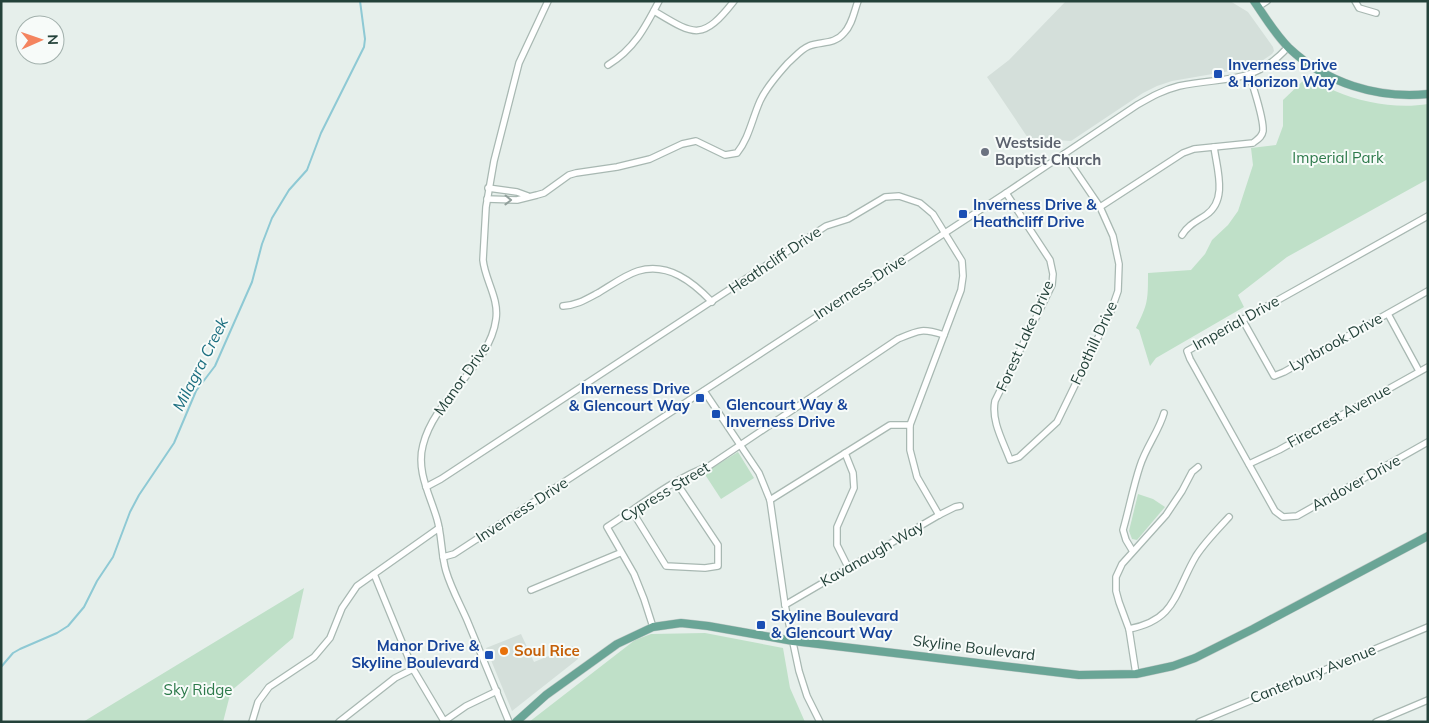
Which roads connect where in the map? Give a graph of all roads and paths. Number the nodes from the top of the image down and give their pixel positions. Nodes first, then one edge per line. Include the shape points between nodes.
1 (548, 1) edge
2 (659, 1) edge
3 (734, 1) edge
4 (858, 1) edge
5 (1267, 1) edge
6 (1355, 1) edge
7 (1256, 4) edge
8 (654, 11) junction
9 (1376, 12) dead end
10 (1288, 47) junction
11 (608, 65) dead end
12 (1250, 75) junction
13 (1428, 94) edge
14 (1214, 148) junction
15 (1064, 154) junction
16 (488, 188) junction
17 (1006, 193) junction
18 (528, 196) junction
19 (487, 200) junction
20 (1100, 207) junction
21 (1428, 216) edge
22 (945, 231) junction
23 (1182, 235) dead end
24 (1428, 291) edge
25 (712, 302) junction
26 (562, 306) dead end
27 (1388, 314) junction
28 (1242, 319) junction
29 (944, 335) junction
30 (1428, 366) edge
31 (1419, 371) junction
32 (704, 391) junction
33 (1164, 413) dead end
34 (910, 424) junction
35 (1428, 442) edge
36 (741, 445) junction
37 (844, 453) junction
38 (1010, 460) joint
39 (1249, 464) junction
40 (1198, 467) dead end
41 (676, 482) junction
42 (426, 487) junction
43 (770, 500) junction
44 (960, 506) dead end
45 (632, 511) junction
46 (940, 515) junction
47 (1229, 517) dead end
48 (1283, 517) joint
49 (439, 528) junction
50 (1428, 536) edge
51 (1132, 550) junction
52 (620, 553) junction
53 (442, 557) junction
54 (848, 567) junction
55 (374, 574) junction
56 (531, 590) dead end
57 (784, 605) junction
58 (653, 627) junction
59 (1428, 627) edge
60 (1129, 629) junction
61 (793, 641) junction
62 (413, 669) junction
63 (1136, 674) junction
64 (496, 692) junction
65 (1428, 700) edge
66 (444, 721) edge
67 (252, 722) edge
68 (338, 722) edge
69 (509, 722) edge
70 (516, 722) edge
71 (820, 722) edge
72 (1199, 722) edge
73 (1376, 722) edge

1 - 16 street, Manor Drive via 519,63
2 - 8 street
3 - 8 street via 721,18 697,31 684,29
4 - 18 street via 851,24 844,34 825,44 809,46 774,79 761,99 744,145 737,154 725,155 696,141 650,159 569,175 544,193
5 - 7 street
6 - 9 street via 1359,8
7 - 10 main road
8 - 11 street via 630,49
10 - 12 street, Inverness Drive via 1264,68
10 - 13 main road via 1318,69 1350,85 1390,94
12 - 14 street via 1263,130 1261,137 1253,142
12 - 15 street, Inverness Drive via 1159,92
14 - 20 street via 1183,153
14 - 23 street via 1220,190 1216,205 1186,228
15 - 17 street, Inverness Drive
15 - 20 street, Foothill Drive
16 - 18 street
16 - 19 street, Manor Drive
17 - 22 street, Inverness Drive
17 - 38 street, Forest Lake Drive via 1050,260 1053,274 1052,285 995,401 994,419
19 -> 18 street via 516,200
19 - 42 street, Manor Drive via 483,260 496,319 479,358 446,400 425,438 421,466
20 - 38 street, Foothill Drive via 1113,236 1119,264 1118,291 1111,312 1057,422 1019,457
21 - 28 street, Imperial Drive
22 - 25 street, Heathcliff Drive via 920,203 899,196 885,197 848,219 826,226
22 - 29 street, Heathcliff Drive via 962,261 963,276
22 - 32 street, Inverness Drive
24 - 27 street, Lynbrook Drive
25 - 26 street via 682,276 652,269 638,271 575,305
25 - 42 street, Heathcliff Drive
27 - 28 street, Lynbrook Drive via 1274,376
27 - 31 street
28 - 39 street, Imperial Drive via 1186,351
29 - 34 street, Heathcliff Drive
29 - 36 street, Cypress Street via 927,330 898,339
30 - 31 street, Firecrest Avenue
31 - 39 street, Firecrest Avenue
32 - 36 street
32 - 53 street, Inverness Drive via 454,554
33 - 51 street via 1140,465 1123,530
34 - 37 street via 890,425
34 - 46 street, Heathcliff Drive via 910,450 917,477
35 - 48 street, Andover Drive via 1297,516
36 - 41 street, Cypress Street
36 - 43 street
37 - 43 street
37 - 54 street via 853,473 854,488 837,527 837,545
39 - 48 street, Imperial Drive via 1275,511
40 - 51 street via 1166,515
41 - 45 street, Cypress Street
41 - 45 street via 718,545 718,566 666,566
42 - 49 street, Manor Drive
43 - 57 street
44 - 46 street, Kavanaugh Way
45 - 52 street, Cypress Street via 607,527
46 - 54 street, Kavanaugh Way
47 - 60 street via 1197,554 1165,613 1145,626
49 - 53 street, Manor Drive
49 - 55 street
50 - 63 main road, Skyline Boulevard via 1209,651 1173,666
51 - 60 street via 1116,577 1116,591
52 - 56 street
52 - 58 street, Cypress Street via 634,574
53 - 64 street, Manor Drive
54 - 57 street, Kavanaugh Way
55 - 62 street
55 - 67 street via 357,586 342,608 330,638 314,657 269,687 258,702
57 - 61 street
58 - 61 main road, Skyline Boulevard via 689,624
58 - 70 main road, Skyline Boulevard via 606,651 546,695
59 - 72 street, Canterbury Avenue
60 - 63 street
61 - 63 main road, Skyline Boulevard via 1079,675
61 - 71 street via 807,696
62 - 66 street
62 - 68 street via 395,678
64 - 66 street
64 - 69 street, Manor Drive
65 - 73 street

